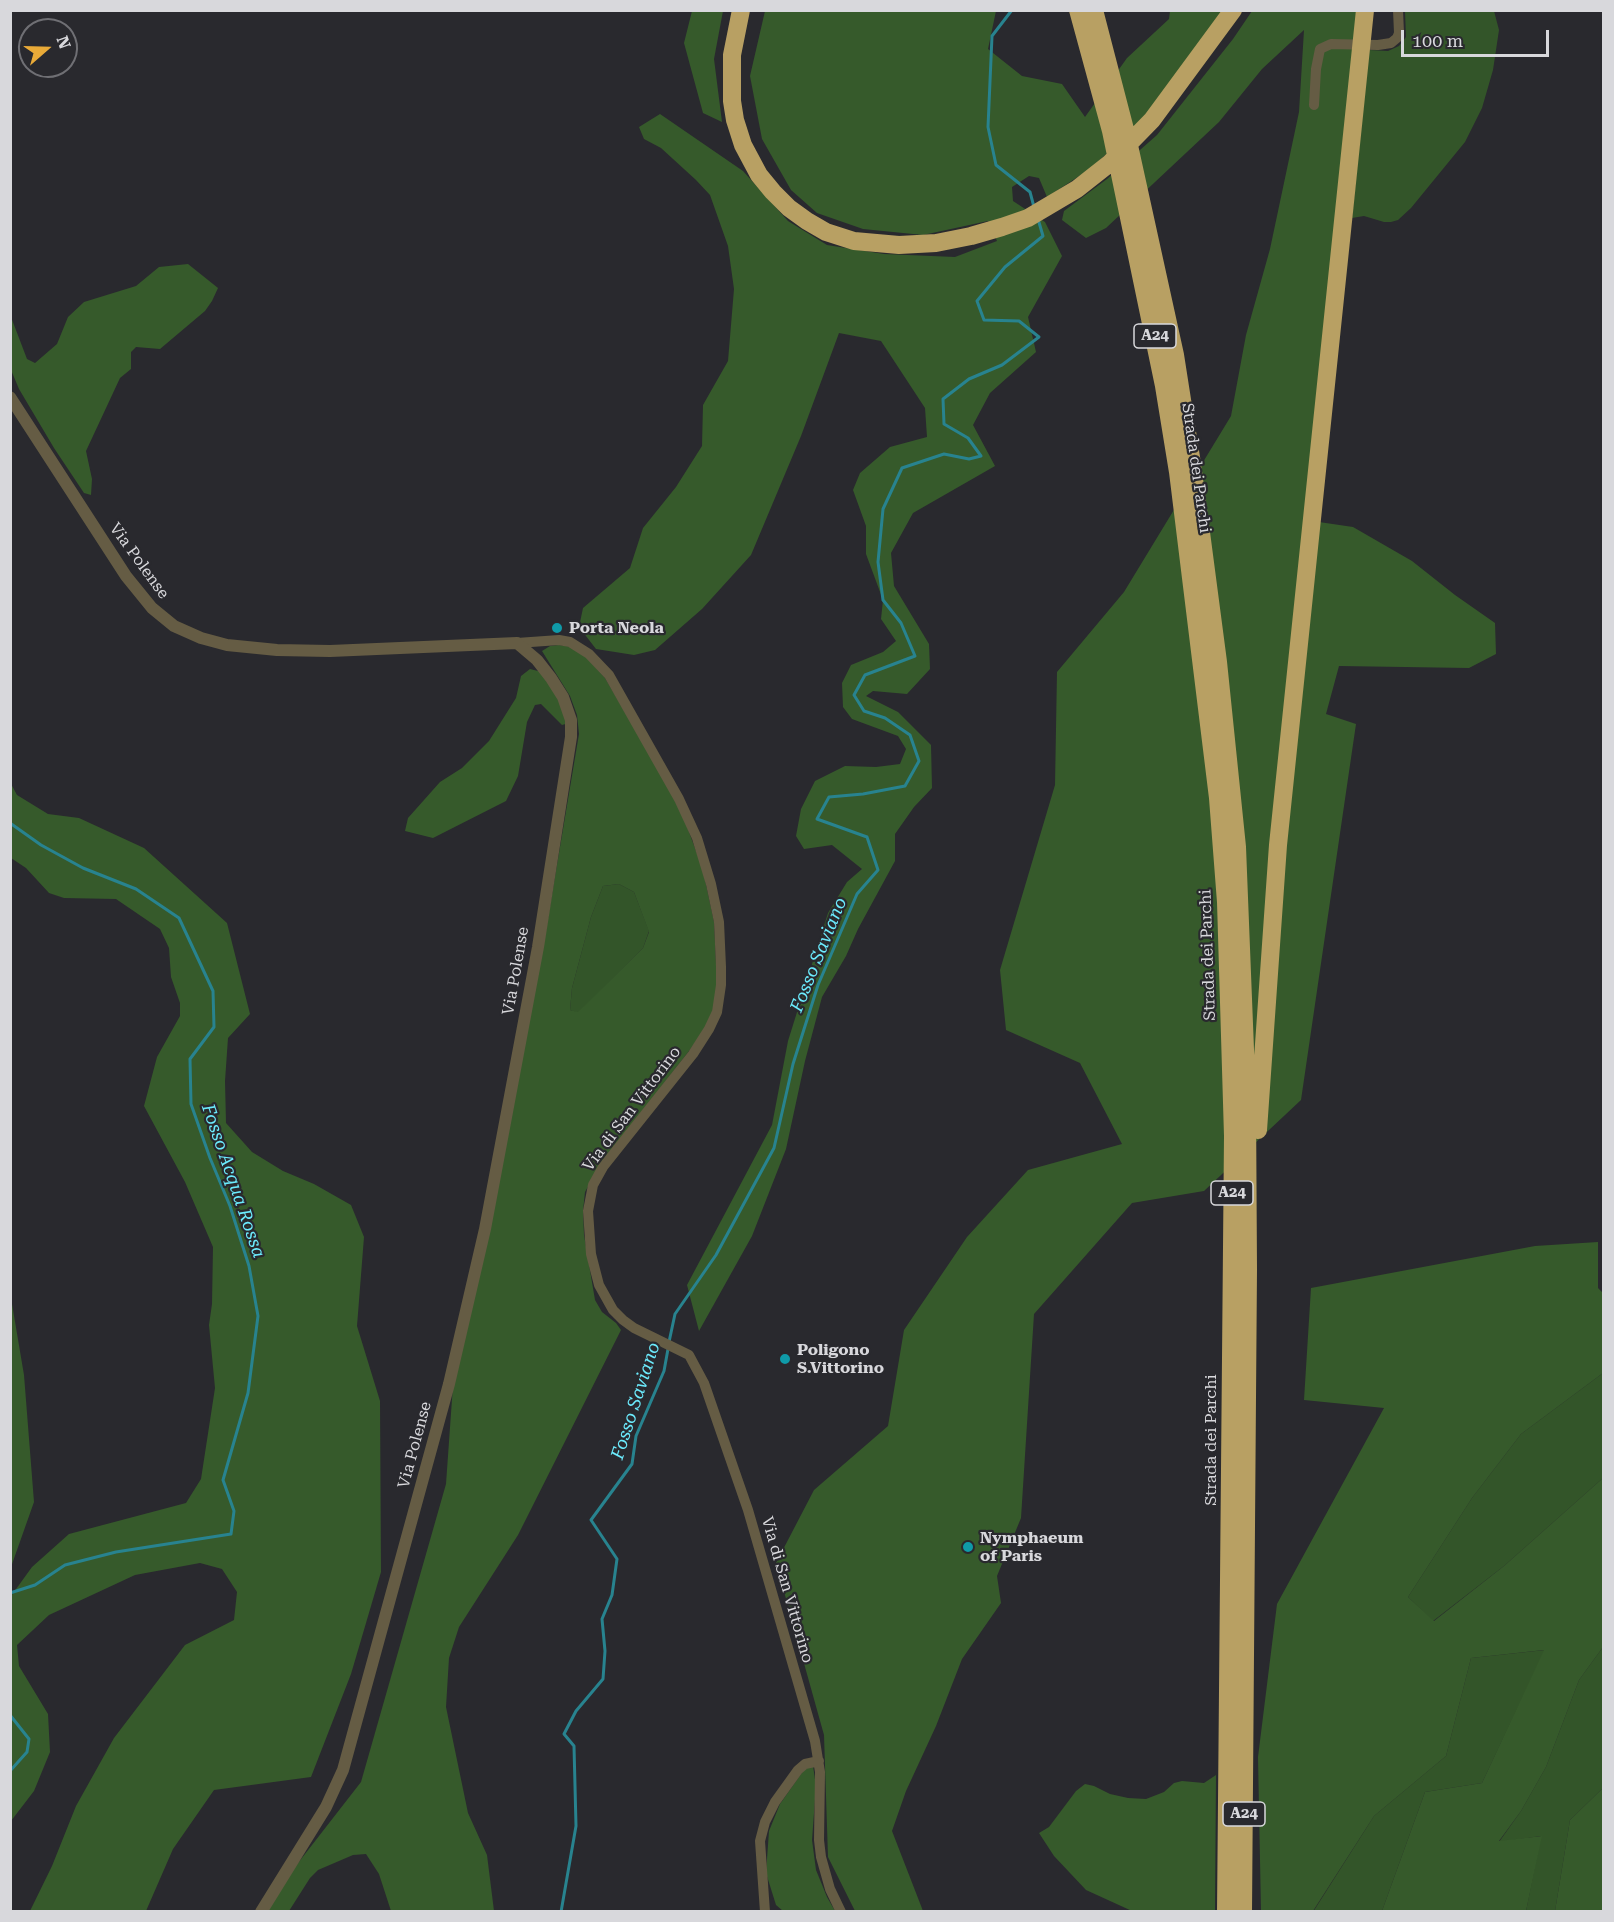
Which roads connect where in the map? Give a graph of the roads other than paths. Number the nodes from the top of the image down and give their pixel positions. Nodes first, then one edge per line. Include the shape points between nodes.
1 (741, 10) edge
2 (1078, 10) edge
3 (1094, 10) edge
4 (1233, 10) edge
5 (1365, 10) edge
6 (1398, 10) edge
7 (1314, 105) dead end
8 (10, 397) edge
9 (517, 643) junction
10 (1211, 664) junction
11 (1248, 1269) junction
12 (1237, 1719) junction
13 (819, 1761) junction
14 (261, 1911) edge
15 (765, 1911) edge
16 (841, 1911) edge
17 (1226, 1911) edge
18 (1243, 1911) edge

1 - 4 highway via 734,39 732,101 743,145 754,167 785,204 826,232 854,241 899,245 936,243 991,231 1028,218 1068,195 1110,163 1148,125
2 - 10 highway, Strada dei Parchi / A24 via 1111,131 1155,335
3 - 10 highway, Strada dei Parchi / A24 via 1128,141 1174,355 1192,464
5 - 11 highway via 1278,845
6 - 7 street via 1399,33 1390,43 1331,44 1320,49
8 - 9 street, Via Polense via 132,585 159,615 182,630 227,645 278,650
9 - 13 street, Via di San Vittorino via 570,642 589,654 609,675 680,799 697,838 715,898 722,985 714,1021 593,1185 588,1201 591,1254 609,1305 623,1320 686,1352 704,1383 769,1578
9 - 14 street, Via Polense via 555,684 572,732 538,947 485,1229 449,1384 343,1770 326,1808
10 - 11 highway, Strada dei Parchi / A24 via 1233,795 1241,924
10 - 12 highway, Strada dei Parchi / A24 via 1232,1071
11 - 12 highway, Strada dei Parchi / A24
12 - 17 highway, Strada dei Parchi / A24
12 - 18 highway, Strada dei Parchi / A24
13 - 15 street via 798,1770 765,1822 760,1841
13 - 16 street, Via di San Vittorino via 821,1857 830,1890

